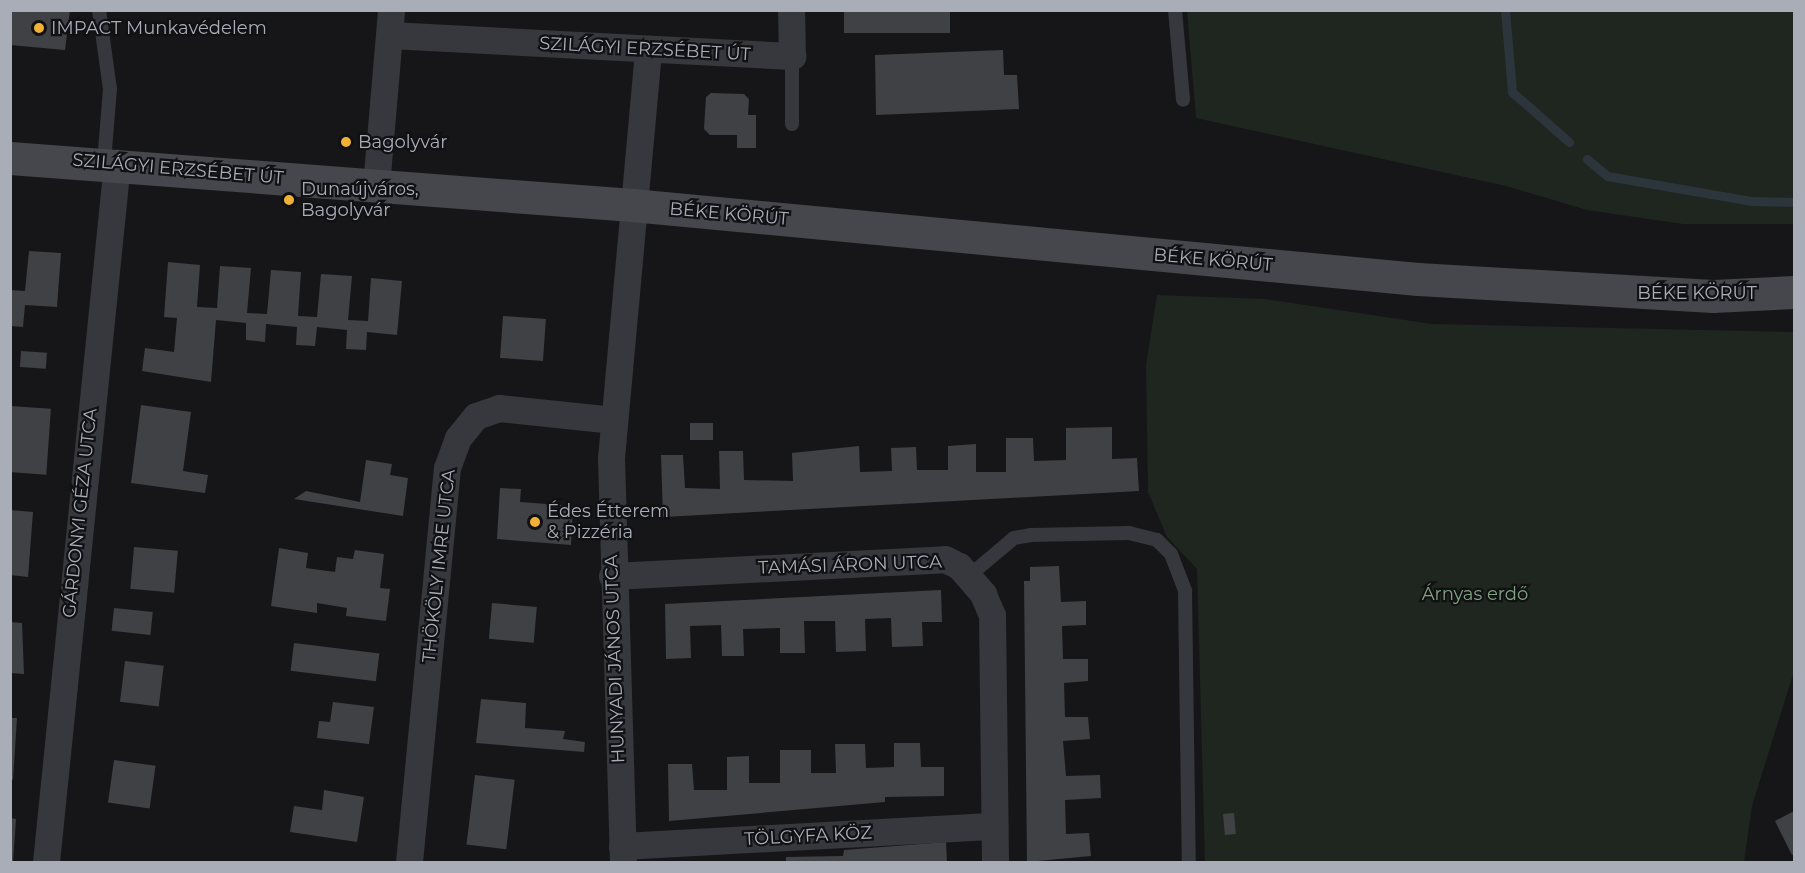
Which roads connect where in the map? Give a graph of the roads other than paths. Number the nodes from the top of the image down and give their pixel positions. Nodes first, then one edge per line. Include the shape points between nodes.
1 (99, 10) edge
2 (791, 10) edge
3 (1175, 10) edge
4 (391, 23) edge
5 (648, 49) junction
6 (792, 56) junction
7 (1182, 100) dead end
8 (792, 124) dead end
9 (10, 158) edge
10 (111, 163) junction
11 (376, 186) junction
12 (632, 205) junction
13 (1794, 292) edge
14 (613, 420) junction
15 (970, 575) junction
16 (612, 576) junction
17 (994, 826) junction
18 (622, 854) edge
19 (46, 862) edge
20 (409, 862) edge
21 (995, 862) edge
22 (1189, 862) edge

1 - 10 lane via 110,89
2 - 6 street
3 - 7 lane
4 - 5 street, SZILÁGYI ERZSÉBET ÚT
4 - 11 street
5 - 6 street, SZILÁGYI ERZSÉBET ÚT
5 - 12 street, HUNYADI JÁNOS UTCA
6 - 8 lane
9 - 10 street, SZILÁGYI ERZSÉBET ÚT
10 - 11 street, SZILÁGYI ERZSÉBET ÚT
10 - 19 street, GÁRDONYI GÉZA UTCA
11 - 12 street, SZILÁGYI ERZSÉBET ÚT
12 - 13 street, BÉKE KÖRÚT via 1430,280 1713,296
12 - 14 street, HUNYADI JÁNOS UTCA
14 - 16 street, HUNYADI JÁNOS UTCA
14 - 20 street, THÖKÖLY IMRE UTCA via 499,408 476,416 447,468
15 - 16 street, TAMÁSI ÁRON UTCA via 945,559
15 - 17 street, TAMÁSI ÁRON UTCA via 992,615
15 - 22 lane via 1014,538 1031,535 1129,533 1158,540 1171,554 1185,591
16 - 18 street, HUNYADI JÁNOS UTCA
17 - 18 street, TÖLGYFA KÖZ
17 - 21 street, TAMÁSI ÁRON UTCA

